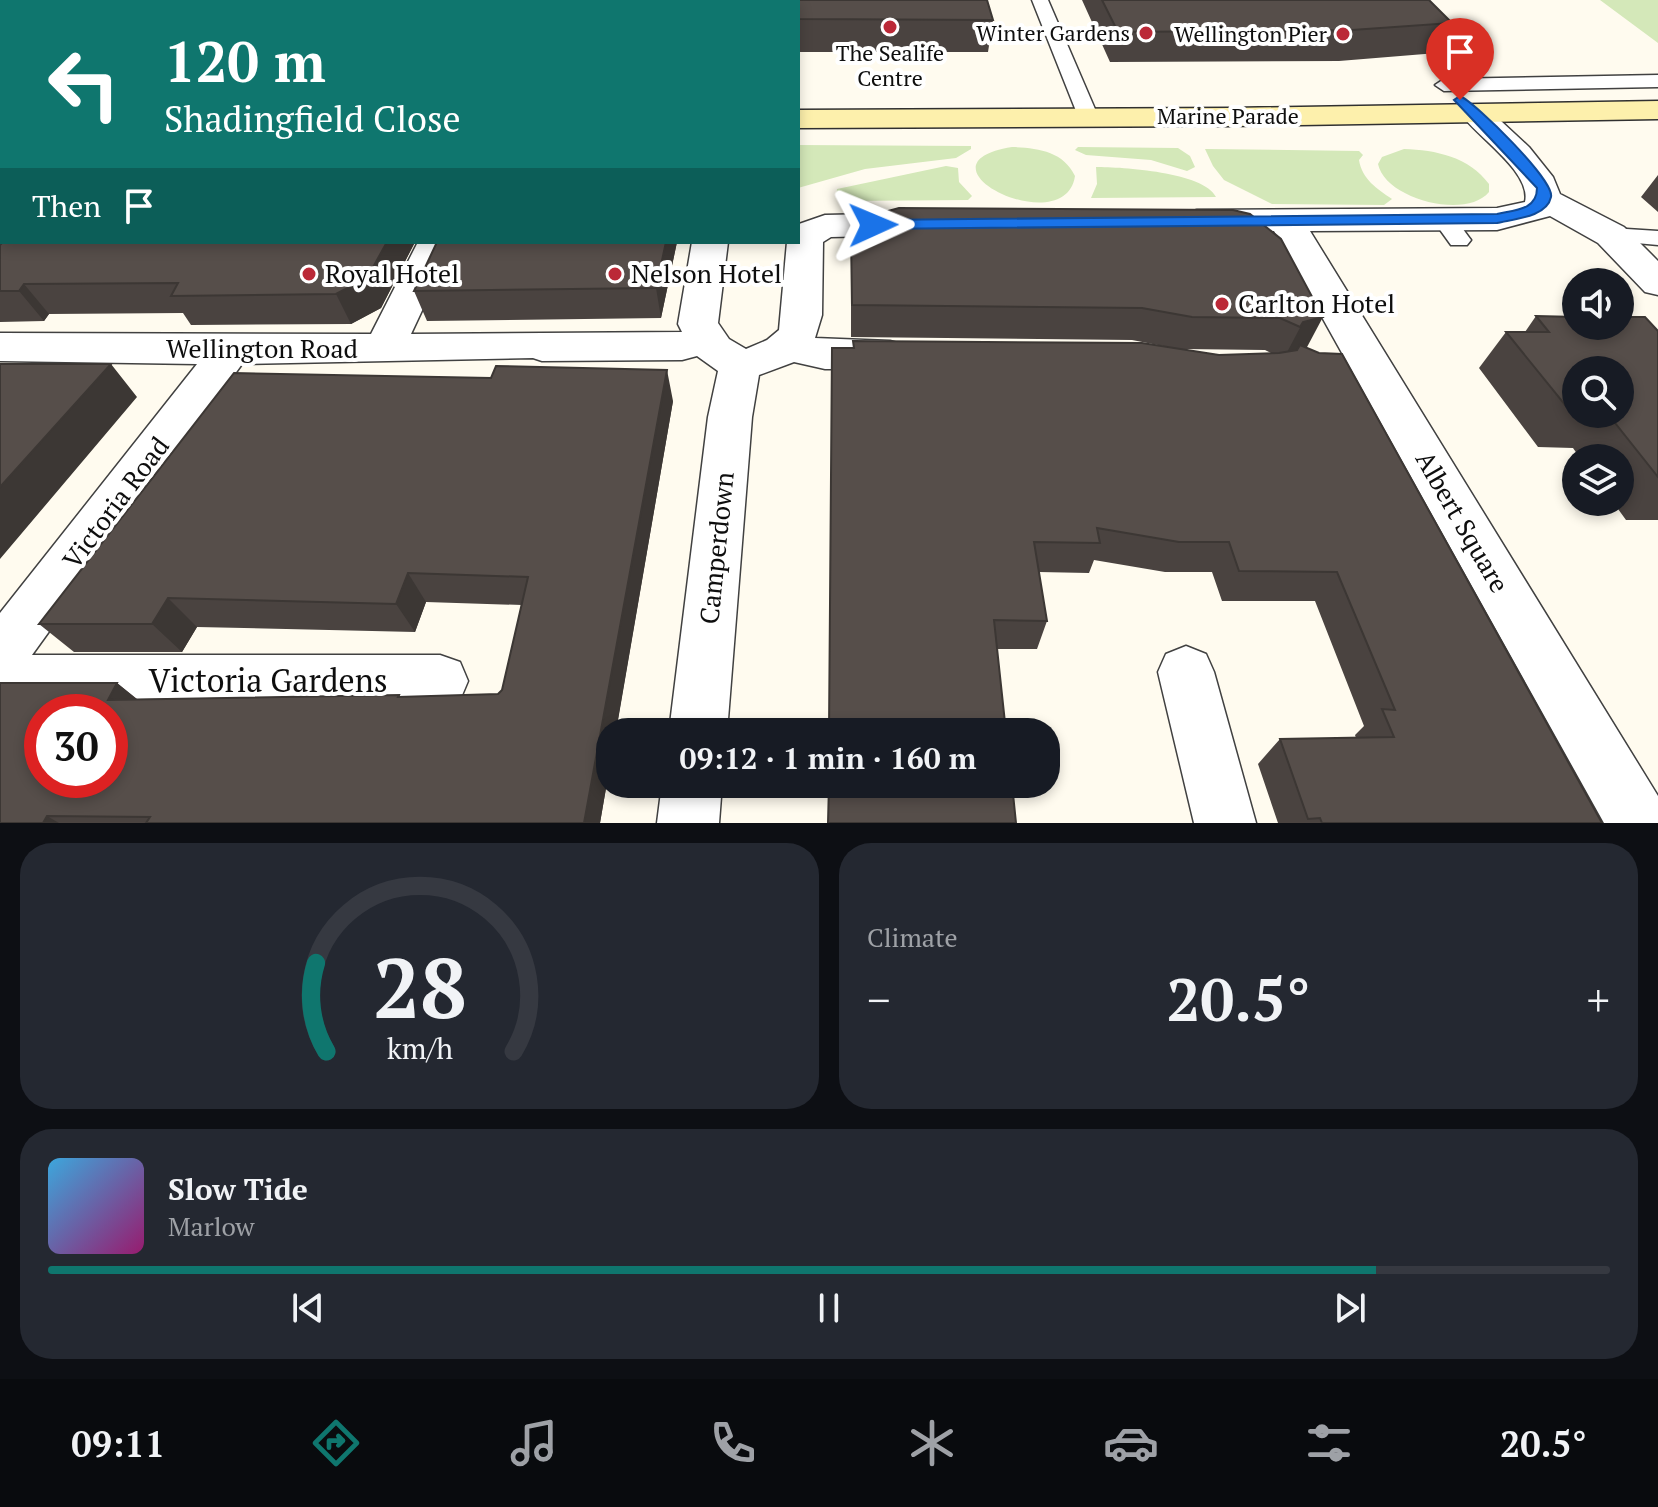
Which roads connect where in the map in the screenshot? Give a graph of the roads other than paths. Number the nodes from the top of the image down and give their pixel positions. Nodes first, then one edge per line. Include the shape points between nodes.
1 (1040, 0) edge
2 (1658, 81) edge
3 (1658, 110) edge
4 (1476, 114) junction
5 (1088, 116) junction
6 (800, 119) edge
7 (1544, 199) junction
8 (812, 221) edge
9 (1159, 221) edge
10 (1286, 221) junction
11 (952, 223) edge
12 (1611, 235) junction
13 (1658, 238) edge
14 (435, 244) edge
15 (710, 244) edge
16 (1658, 283) edge
17 (786, 346) junction
18 (0, 347) edge
19 (384, 349) junction
20 (230, 350) junction
21 (723, 352) junction
22 (907, 355) edge
23 (0, 655) edge
24 (1186, 672) dead end
25 (0, 681) edge
26 (440, 681) dead end
27 (699, 718) edge
28 (691, 798) edge
29 (688, 823) edge
30 (1225, 823) edge
31 (1639, 823) edge

1 - 5 lane
2 - 4 lane via 1444,85
3 - 4 street, Marine Parade
4 - 5 street, Marine Parade
4 - 7 street via 1536,175
5 - 6 street, Marine Parade
7 - 10 street via 1537,209 1452,230
7 - 12 street
8 - 11 street
8 - 17 street via 805,241 800,330
9 - 10 street
10 - 31 street, Albert Square via 1351,368
12 - 13 lane
12 - 16 street
14 - 19 street
15 - 21 street, Camperdown via 698,324
17 - 21 street, Wellington Road via 765,360
17 - 22 street via 825,355
18 - 20 street, Wellington Road
19 - 20 street, Wellington Road
19 - 21 street, Wellington Road via 682,346
20 - 23 street, Victoria Road
21 - 27 street, Camperdown via 730,417
24 - 30 street
25 - 26 street, Victoria Gardens
28 - 29 street

